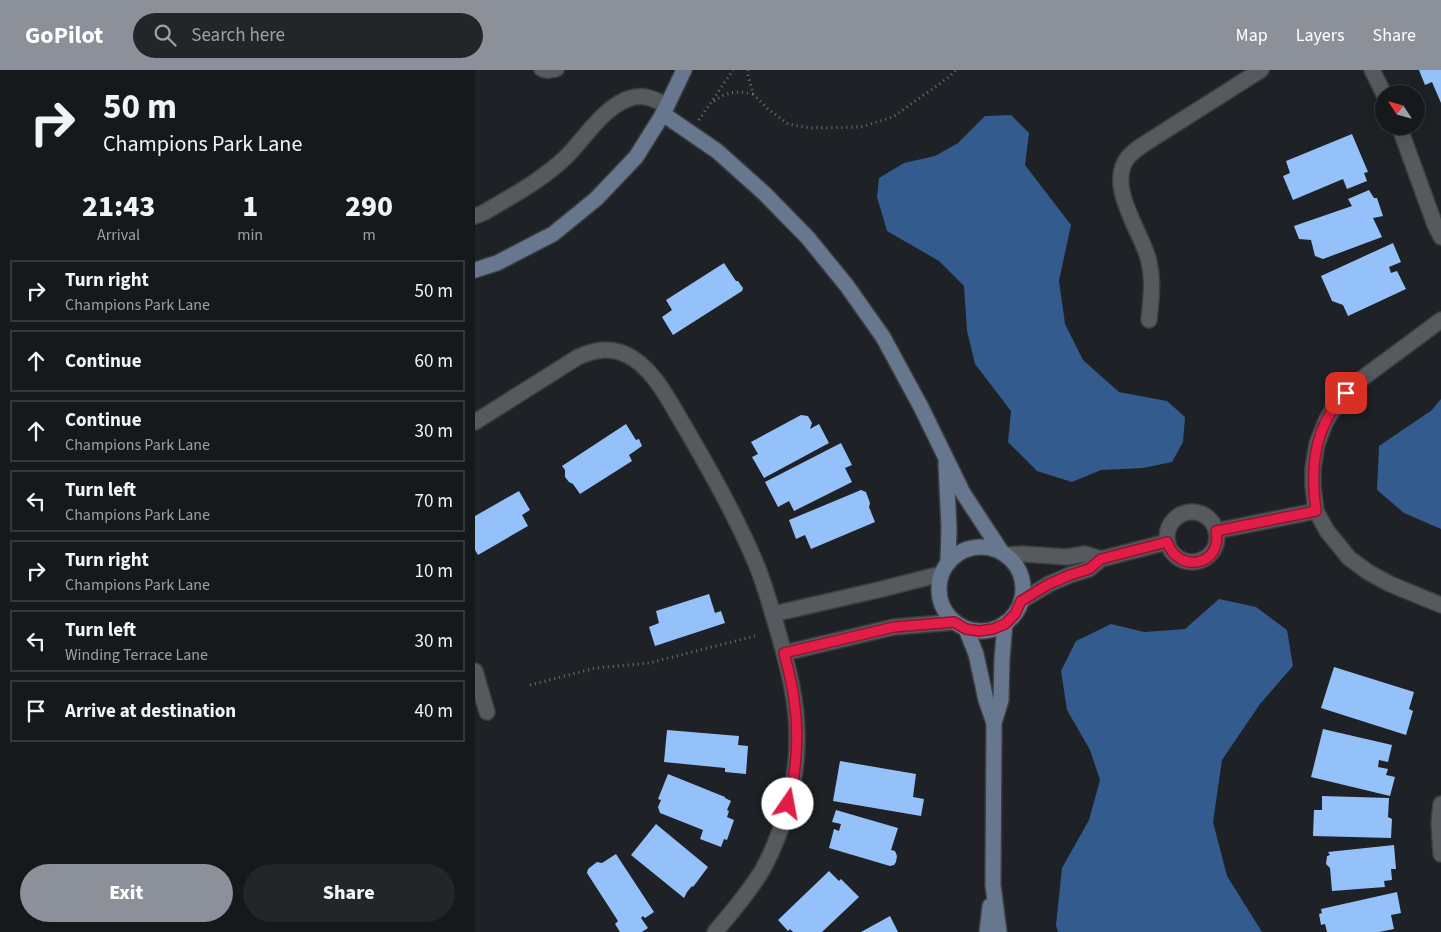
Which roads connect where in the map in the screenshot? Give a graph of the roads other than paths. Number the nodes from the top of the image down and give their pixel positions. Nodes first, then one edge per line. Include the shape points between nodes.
1 (539, 70) edge
2 (558, 70) edge
3 (684, 70) edge
4 (1261, 70) edge
5 (1372, 70) edge
6 (1380, 85) edge
7 (663, 114) junction
8 (1402, 135) edge
9 (475, 216) edge
10 (1441, 237) edge
11 (475, 270) edge
12 (1149, 320) dead end
13 (1441, 320) edge
14 (475, 422) edge
15 (946, 459) junction
16 (1316, 511) junction
17 (1216, 531) junction
18 (1167, 542) junction
19 (1003, 553) junction
20 (1101, 559) junction
21 (945, 568) junction
22 (1021, 601) junction
23 (1441, 605) edge
24 (773, 614) junction
25 (1005, 624) junction
26 (960, 625) junction
27 (784, 653) junction
28 (475, 671) edge
29 (487, 712) dead end
30 (994, 723) junction
31 (1441, 804) edge
32 (1441, 854) edge
33 (993, 885) junction
34 (715, 932) edge
35 (987, 932) edge
36 (999, 932) edge

1 - 2 lane
3 - 7 street
4 - 12 street via 1141,146 1129,156 1122,170 1123,197 1148,258 1153,285
5 - 6 street
7 - 9 street via 664,104 651,97 631,98 612,107 565,157 528,187
7 - 11 street via 636,157 596,199 553,234 497,263
7 - 15 street via 717,151 808,238 883,337
8 - 10 street
13 - 16 street via 1356,383 1337,403 1317,444 1313,468
14 - 24 street via 593,350 612,350 641,364 661,387 728,503
15 - 19 street via 963,492
15 - 21 street via 949,529
16 - 17 street
16 - 23 street via 1349,558 1390,584
17 - 18 street via 1204,515 1189,512 1181,514 1170,525
17 - 18 street via 1214,550 1201,561 1183,561 1170,550
18 - 20 street
19 - 20 street via 1067,557 1085,554
19 - 21 street via 987,547 972,547 958,553
19 - 22 street via 1020,572 1023,586
20 - 22 street via 1089,569 1049,584
21 - 24 street via 879,590
21 - 26 street via 939,587 940,600 945,612
22 - 25 street
24 - 27 street
25 - 26 street via 979,631
25 - 30 street via 1001,700
26 - 27 street via 894,627
26 - 30 street via 975,654
27 - 34 street via 795,699 797,735 792,789 779,834 762,869
28 - 29 street
30 - 33 street
31 - 32 street
33 - 35 street
33 - 36 street

